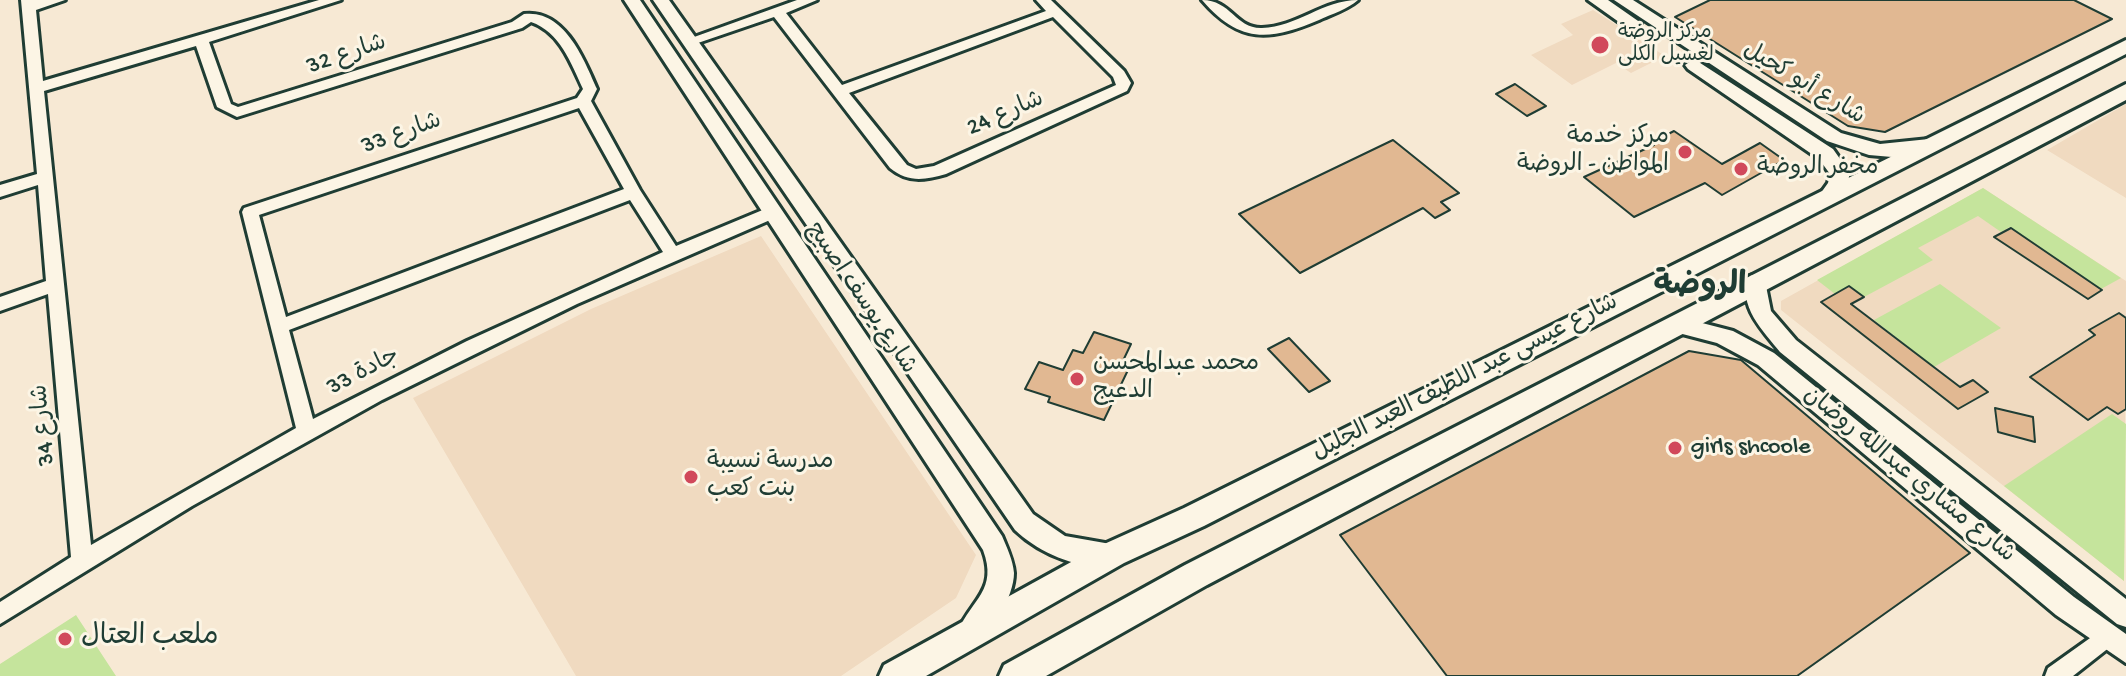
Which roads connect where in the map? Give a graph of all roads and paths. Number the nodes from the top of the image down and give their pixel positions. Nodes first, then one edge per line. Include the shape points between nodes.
1 (58, 0) edge
2 (334, 0) edge
3 (523, 0) edge
4 (632, 0) edge
5 (661, 0) edge
6 (810, 0) edge
7 (1043, 0) edge
8 (1209, 0) edge
9 (1351, 0) edge
10 (1596, 0) edge
11 (1629, 1) edge
12 (29, 4) edge
13 (777, 11) junction
14 (1055, 12) junction
15 (529, 17) junction
16 (201, 40) junction
17 (690, 41) junction
18 (2126, 46) edge
19 (2090, 64) junction
20 (2126, 77) edge
21 (37, 88) junction
22 (839, 91) junction
23 (2126, 91) edge
24 (583, 101) junction
25 (1805, 128) junction
26 (1929, 145) junction
27 (45, 177) junction
28 (0, 191) edge
29 (633, 192) junction
30 (1828, 197) junction
31 (771, 213) junction
32 (672, 253) junction
33 (1757, 282) junction
34 (55, 285) junction
35 (0, 304) edge
36 (1679, 325) junction
37 (279, 327) junction
38 (933, 392) junction
39 (902, 407) junction
40 (956, 424) junction
41 (306, 430) junction
42 (927, 442) junction
43 (1920, 452) junction
44 (1901, 470) junction
45 (1113, 554) junction
46 (82, 561) junction
47 (0, 614) edge
48 (2126, 615) edge
49 (971, 631) junction
50 (2116, 643) edge
51 (895, 676) edge
52 (1015, 676) edge
53 (2056, 676) edge

1 - 12 street
2 - 16 street
3 - 15 street
4 - 31 street, شارع يوسف اصبيح
5 - 17 street, شارع يوسف اصبيح
6 - 13 street
7 - 14 street, شارع 24
8 - 9 street via 1243,28 1261,33
10 - 25 street, شارع أبو كحيل
11 - 25 street, شارع أبو كحيل
12 - 21 street, شارع 34
13 - 17 street
13 - 22 street, شارع 24
14 - 22 street
14 - 22 street, شارع 24 via 1119,74 1122,88 940,170 913,175 902,171
15 - 16 street, شارع 32 via 237,112 225,107
15 - 24 street via 546,20 566,43 590,89
16 - 21 street
17 - 38 street, شارع يوسف اصبيح
18 - 19 main road, شارع عيسى عبد اللطيف العبد الجليل
19 - 20 main road
19 - 26 main road, شارع عيسى عبد اللطيف العبد الجليل
21 - 27 street, شارع 34
23 - 33 main road, شارع عيسى عبد اللطيف العبد الجليل
24 - 29 street
24 - 37 street, شارع 33 via 250,212
25 - 26 street, شارع أبو كحيل via 1873,150
25 - 30 street, شارع أبو كحيل via 1838,168 1838,184
26 - 30 main road, شارع عيسى عبد اللطيف العبد الجليل
27 - 28 street
27 - 34 street, شارع 34
29 - 32 street
29 - 37 street
30 - 45 main road, شارع عيسى عبد اللطيف العبد الجليل
31 - 32 street, جادة 33
31 - 39 street, شارع يوسف اصبيح
32 - 41 street, جادة 33
33 - 36 main road, شارع عيسى عبد اللطيف العبد الجليل
33 - 43 street, شارع مشاري عبدالله روضان via 1761,313 1780,337
34 - 35 street
34 - 46 street, شارع 34
36 - 44 street, شارع مشاري عبدالله روضان via 1742,343
36 - 52 main road, شارع عيسى عبد اللطيف العبد الجليل via 1196,575
37 - 41 street, شارع 33
38 - 39 street via 919,409
38 - 40 street, شارع يوسف اصبيح
39 - 42 street, شارع يوسف اصبيح
40 - 42 street via 935,426
40 - 45 street, شارع يوسف اصبيح via 1038,537 1074,552
41 - 46 street, جادة 33
42 - 49 street, شارع يوسف اصبيح via 1002,561 997,596
43 - 44 street via 1899,450
43 - 48 street, شارع مشاري عبدالله روضان
44 - 50 street, شارع مشاري عبدالله روضان
45 - 49 main road, شارع عيسى عبد اللطيف العبد الجليل
46 - 47 street, جادة 33
49 - 51 main road, شارع عيسى عبد اللطيف العبد الجليل
50 - 53 street

